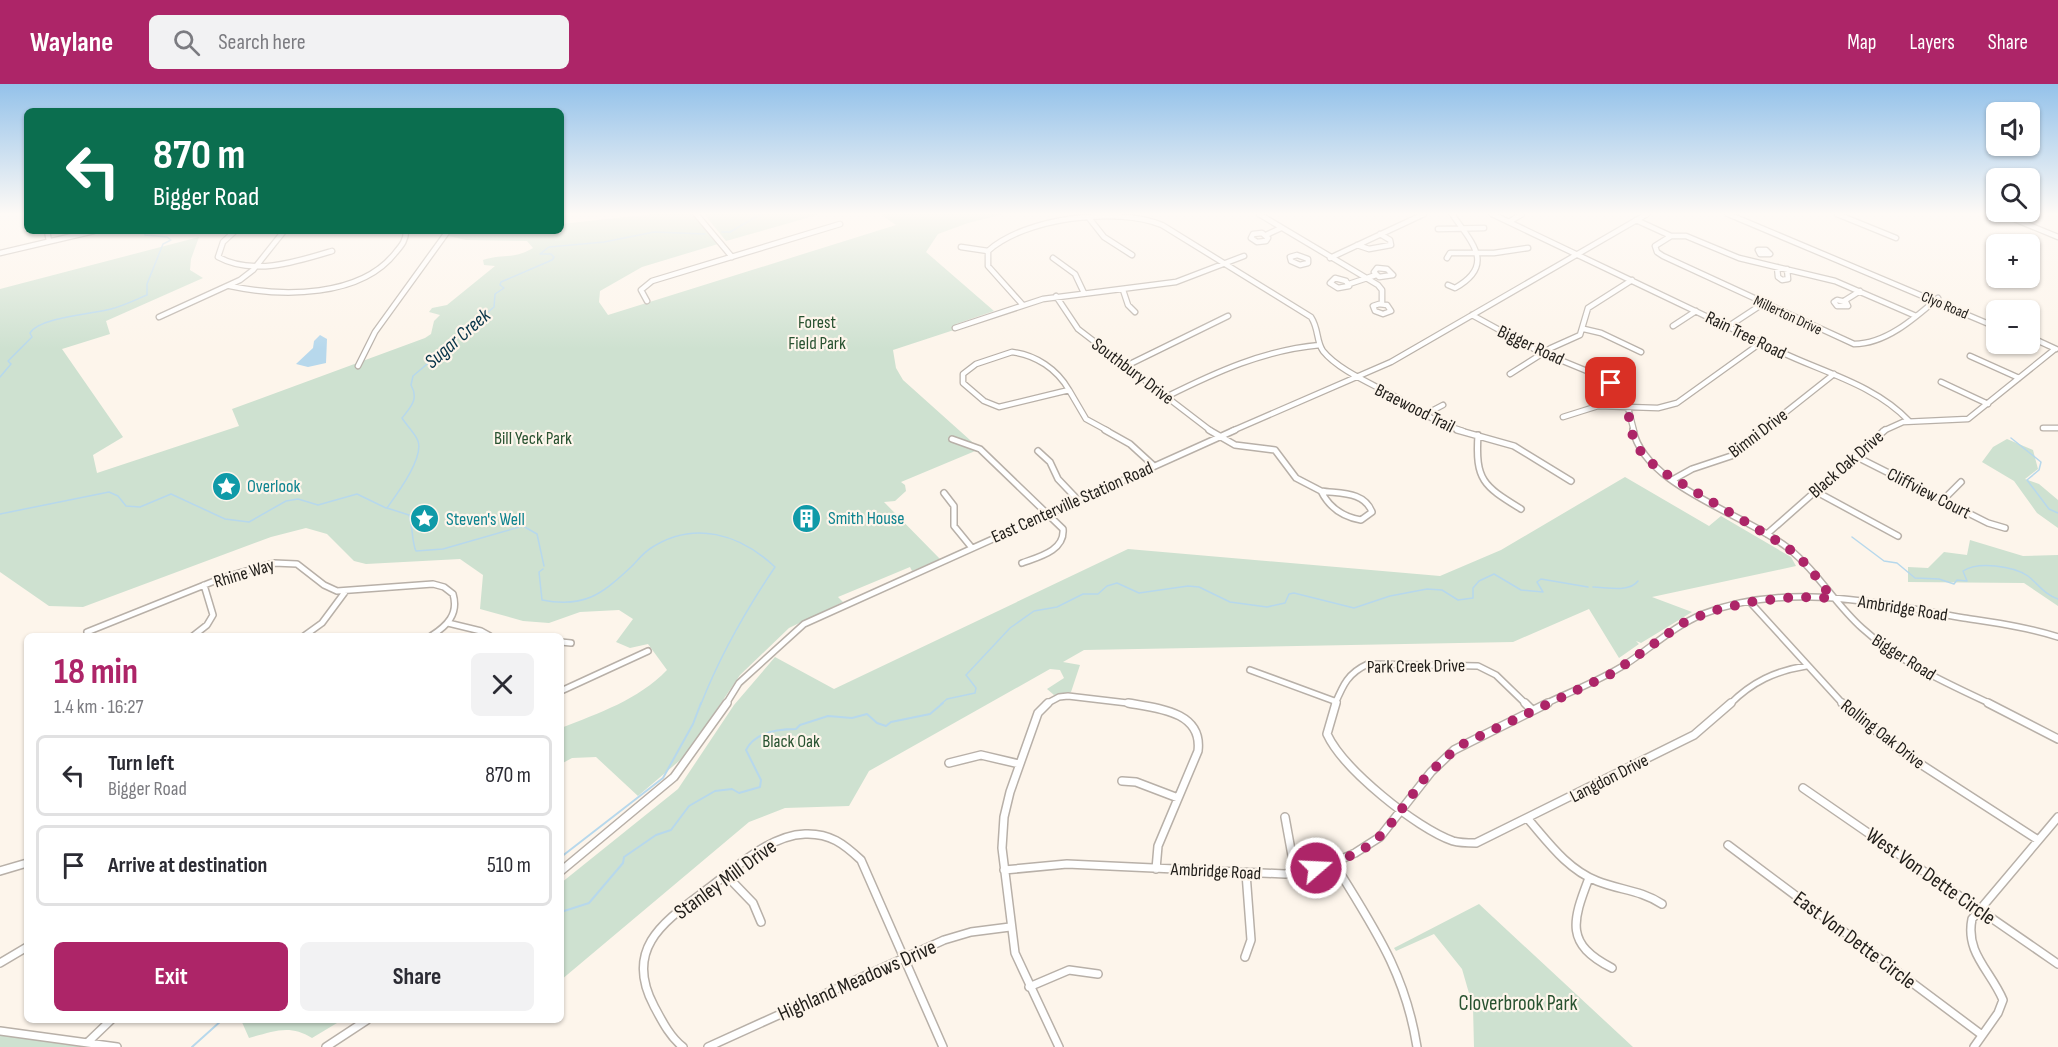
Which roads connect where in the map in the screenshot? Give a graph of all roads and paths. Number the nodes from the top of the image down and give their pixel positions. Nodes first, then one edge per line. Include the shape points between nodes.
1 (220, 259) edge
2 (262, 259) edge
3 (292, 259) edge
4 (391, 259) edge
5 (428, 259) edge
6 (723, 259) edge
7 (986, 259) edge
8 (1054, 259) edge
9 (1216, 259) edge
10 (1237, 259) edge
11 (1332, 259) edge
12 (1478, 259) edge
13 (1567, 259) edge
14 (1589, 259) edge
15 (1670, 259) edge
16 (1744, 259) edge
17 (1760, 259) edge
18 (1837, 259) edge
19 (1841, 259) edge
20 (1757, 263) junction
21 (1225, 264) junction
22 (256, 266) junction
23 (1777, 267) junction
24 (1786, 269) junction
25 (1376, 275) dead end
26 (1367, 278) junction
27 (1632, 280) junction
28 (1349, 284) dead end
29 (1448, 285) dead end
30 (230, 286) junction
31 (1123, 290) junction
32 (1860, 291) junction
33 (1084, 293) junction
34 (1056, 296) junction
35 (1937, 300) junction
36 (647, 301) dead end
37 (1844, 301) dead end
38 (1764, 303) junction
39 (1022, 304) junction
40 (1382, 304) dead end
41 (1696, 310) junction
42 (1136, 312) dead end
43 (1472, 315) junction
44 (1228, 316) dead end
45 (1916, 316) junction
46 (159, 317) dead end
47 (1986, 321) edge
48 (1673, 326) dead end
49 (1729, 326) junction
50 (955, 328) dead end
51 (1584, 329) junction
52 (1762, 342) junction
53 (2040, 344) edge
54 (1320, 345) junction
55 (2056, 351) edge
56 (1641, 352) dead end
57 (1544, 353) junction
58 (1970, 356) dead end
59 (358, 366) dead end
60 (1126, 366) junction
61 (1510, 374) dead end
62 (1833, 374) junction
63 (1357, 376) junction
64 (2019, 378) junction
65 (1941, 382) dead end
66 (1069, 390) junction
67 (1166, 397) junction
68 (1988, 404) junction
69 (1443, 405) dead end
70 (1628, 406) junction
71 (1424, 415) junction
72 (1563, 417) dead end
73 (1909, 421) junction
74 (2043, 428) dead end
75 (2058, 428) edge
76 (1478, 435) junction
77 (1220, 436) junction
78 (952, 439) dead end
79 (1038, 451) dead end
80 (1855, 456) junction
81 (1153, 465) junction
82 (1674, 479) junction
83 (1571, 481) dead end
84 (1961, 482) dead end
85 (1321, 491) junction
86 (1815, 491) junction
87 (944, 493) dead end
88 (1078, 500) junction
89 (1943, 500) junction
90 (1521, 509) dead end
91 (1048, 513) junction
92 (2005, 528) dead end
93 (1767, 534) junction
94 (1898, 536) dead end
95 (972, 548) junction
96 (1022, 563) dead end
97 (204, 585) junction
98 (345, 592) junction
99 (1832, 598) junction
100 (1750, 602) junction
101 (448, 623) junction
102 (87, 632) dead end
103 (197, 633) edge
104 (308, 633) edge
105 (435, 633) edge
106 (483, 633) edge
107 (2058, 637) edge
108 (564, 642) edge
109 (571, 643) dead end
110 (648, 651) dead end
111 (1806, 666) junction
112 (1250, 670) dead end
113 (564, 690) edge
114 (1337, 702) junction
115 (1532, 710) junction
116 (2058, 739) edge
117 (949, 763) dead end
118 (1019, 764) junction
119 (1122, 781) dead end
120 (1803, 788) dead end
121 (1178, 798) junction
122 (1402, 810) junction
123 (1285, 817) dead end
124 (2058, 817) edge
125 (1528, 819) junction
126 (2038, 840) junction
127 (1728, 845) dead end
128 (1334, 863) junction
129 (24, 864) edge
130 (1156, 868) junction
131 (564, 869) edge
132 (1004, 870) junction
133 (0, 871) edge
134 (1295, 872) junction
135 (1246, 873) junction
136 (726, 875) junction
137 (1589, 878) junction
138 (1662, 904) dead end
139 (1979, 910) junction
140 (761, 922) dead end
141 (1010, 927) junction
142 (24, 949) edge
143 (1245, 957) dead end
144 (904, 958) junction
145 (0, 963) edge
146 (2058, 964) edge
147 (1612, 968) dead end
148 (1098, 974) dead end
149 (1029, 987) junction
150 (108, 1023) edge
151 (362, 1023) edge
152 (0, 1030) edge
153 (1982, 1035) junction
154 (88, 1042) junction
155 (117, 1047) edge
156 (326, 1047) edge
157 (683, 1047) edge
158 (708, 1047) edge
159 (943, 1047) edge
160 (1059, 1047) edge
161 (1417, 1047) edge
162 (1974, 1047) edge

1 - 22 street
2 - 22 street
3 - 22 street
4 - 30 street via 364,277 282,292
5 - 59 street via 375,332
6 - 36 street via 649,282 642,290
7 - 39 street via 989,269
8 - 33 street via 1075,274
9 - 21 street
10 - 21 street
11 - 26 street
12 - 29 street via 1479,273 1459,286
13 - 43 street, East Centerville Station Road
14 - 27 street, Rain Tree Road
15 - 38 street, Millerton Drive
16 - 20 street
17 - 20 street
18 - 35 street, Clyo Road
19 - 35 street, Clyo Road
20 - 23 street
21 - 31 street via 1176,282
21 - 54 street via 1311,318 1318,327
22 - 30 street
23 - 24 street
23 - 24 street via 1782,280 1788,279
24 - 32 street
25 - 26 street
26 - 28 street
26 - 40 street via 1382,288
27 - 41 street, Rain Tree Road
27 - 51 street via 1588,308
30 - 46 street
31 - 33 street
31 - 42 street via 1128,305
32 - 37 street
32 - 45 street
33 - 34 street
34 - 39 street
34 - 60 street, Southbury Drive via 1078,329
35 - 45 street, Millerton Drive
35 - 47 street, Clyo Road
38 - 45 street, Millerton Drive via 1860,345 1873,344
38 - 49 street
39 - 50 street
41 - 48 street
41 - 49 street, Rain Tree Road
43 - 57 street, Bigger Road
43 - 63 street, East Centerville Station Road via 1391,362
44 - 60 street
49 - 52 street, Rain Tree Road
51 - 56 street
51 - 57 street via 1580,335
52 - 62 street, Rain Tree Road
52 - 70 street via 1677,403 1658,408
53 - 55 street
54 - 63 street, Braewood Trail
54 - 67 street via 1258,354
55 - 64 street, Black Oak Drive
57 - 61 street
57 - 70 street, Bigger Road via 1603,378 1619,391
58 - 64 street
60 - 67 street, Southbury Drive
62 - 73 street, Rain Tree Road via 1889,400
62 - 82 street, Bimni Drive via 1731,456
63 - 71 street, Braewood Trail
63 - 77 street, East Centerville Station Road
64 - 68 street, Black Oak Drive
65 - 68 street
66 - 66 street via 1065,382 1023,353 1009,352 976,364 962,377 965,385 984,401 999,407
66 - 81 street via 1086,419 1130,444
67 - 77 street, Southbury Drive
68 - 73 street, Black Oak Drive via 1963,421
69 - 71 street
70 - 72 street via 1598,406
70 - 82 street, Bigger Road via 1637,446 1650,462
71 - 76 street, Braewood Trail via 1450,429
73 - 80 street, Black Oak Drive via 1888,427
74 - 75 street
76 - 83 street, Braewood Trail via 1514,446
76 - 90 street via 1477,474 1488,487
77 - 81 street, East Centerville Station Road
77 - 85 street, Southbury Drive via 1235,445 1275,450 1291,474
78 - 91 street via 980,449
79 - 88 street
80 - 86 street, Black Oak Drive
80 - 89 street, Cliffview Court
81 - 88 street, East Centerville Station Road
82 - 93 street, Bigger Road
84 - 89 street
85 - 85 street via 1357,497 1370,506 1372,513 1361,520 1348,516 1331,505
86 - 93 street, Black Oak Drive
86 - 94 street
87 - 95 street via 954,506 954,526
88 - 91 street, East Centerville Station Road
89 - 92 street, Cliffview Court
91 - 95 street, East Centerville Station Road
91 - 96 street via 1065,532 1063,541
93 - 99 street, Bigger Road via 1802,559
95 - 131 street, East Centerville Station Road via 795,630 739,683 674,777
97 - 98 street, Rhine Way via 262,564 285,562 300,566 328,589
97 - 102 street, Rhine Way
97 - 103 street via 213,612 209,623
98 - 101 street, Rhine Way via 439,585 455,598 456,608
98 - 104 street via 322,623
99 - 100 street, Ambridge Road
99 - 107 street, Ambridge Road via 1900,606
99 - 116 street, Bigger Road via 1866,632 1910,663
100 - 111 street, Rolling Oak Drive
100 - 115 street, Ambridge Road via 1683,623 1619,669
101 - 105 street
101 - 106 street
108 - 109 street
110 - 113 street
111 - 125 street, Langdon Drive via 1763,678 1701,731
111 - 126 street, Rolling Oak Drive via 1844,706 1882,737
112 - 114 street
114 - 115 street, Park Creek Drive via 1349,674 1362,666 1461,664 1478,666 1496,675
114 - 122 street, Park Creek Drive via 1327,728 1331,745
115 - 122 street, Ambridge Road via 1447,755
117 - 118 street via 981,755
118 - 121 street via 1038,713 1061,696 1170,711 1191,724 1199,741
118 - 132 street via 1004,818
119 - 121 street via 1136,782
120 - 139 street, West Von Dette Circle
121 - 130 street via 1158,846
122 - 125 street, Langdon Drive via 1446,838 1467,843 1482,842
122 - 128 street, Ambridge Road via 1384,833 1365,848
123 - 134 street
124 - 126 street
125 - 137 street via 1570,864
126 - 139 street
127 - 153 street, East Von Dette Circle
128 - 134 street, Ambridge Road
128 - 161 street via 1397,966 1411,1004
129 - 133 street
130 - 132 street, Ambridge Road via 1067,864
130 - 135 street, Ambridge Road
132 - 141 street
134 - 135 street, Ambridge Road
135 - 143 street via 1251,940
136 - 140 street via 753,903
136 - 144 street, Stanley Mill Drive via 760,848 785,837 813,834 839,841 861,860
136 - 157 street, Stanley Mill Drive via 664,924 644,953 642,971 647,988 674,1040
137 - 138 street via 1640,890
137 - 147 street via 1574,917 1576,935 1589,955
139 - 146 street, West Von Dette Circle
139 - 153 street via 1968,930 1969,942 2003,1000
141 - 144 street, Highland Meadows Drive via 955,936
141 - 149 street via 1015,953
142 - 145 street
144 - 158 street, Highland Meadows Drive
144 - 159 street, Stanley Mill Drive
148 - 149 street via 1069,970
149 - 160 street
150 - 154 street
151 - 156 street
152 - 154 street
153 - 162 street
154 - 155 street

